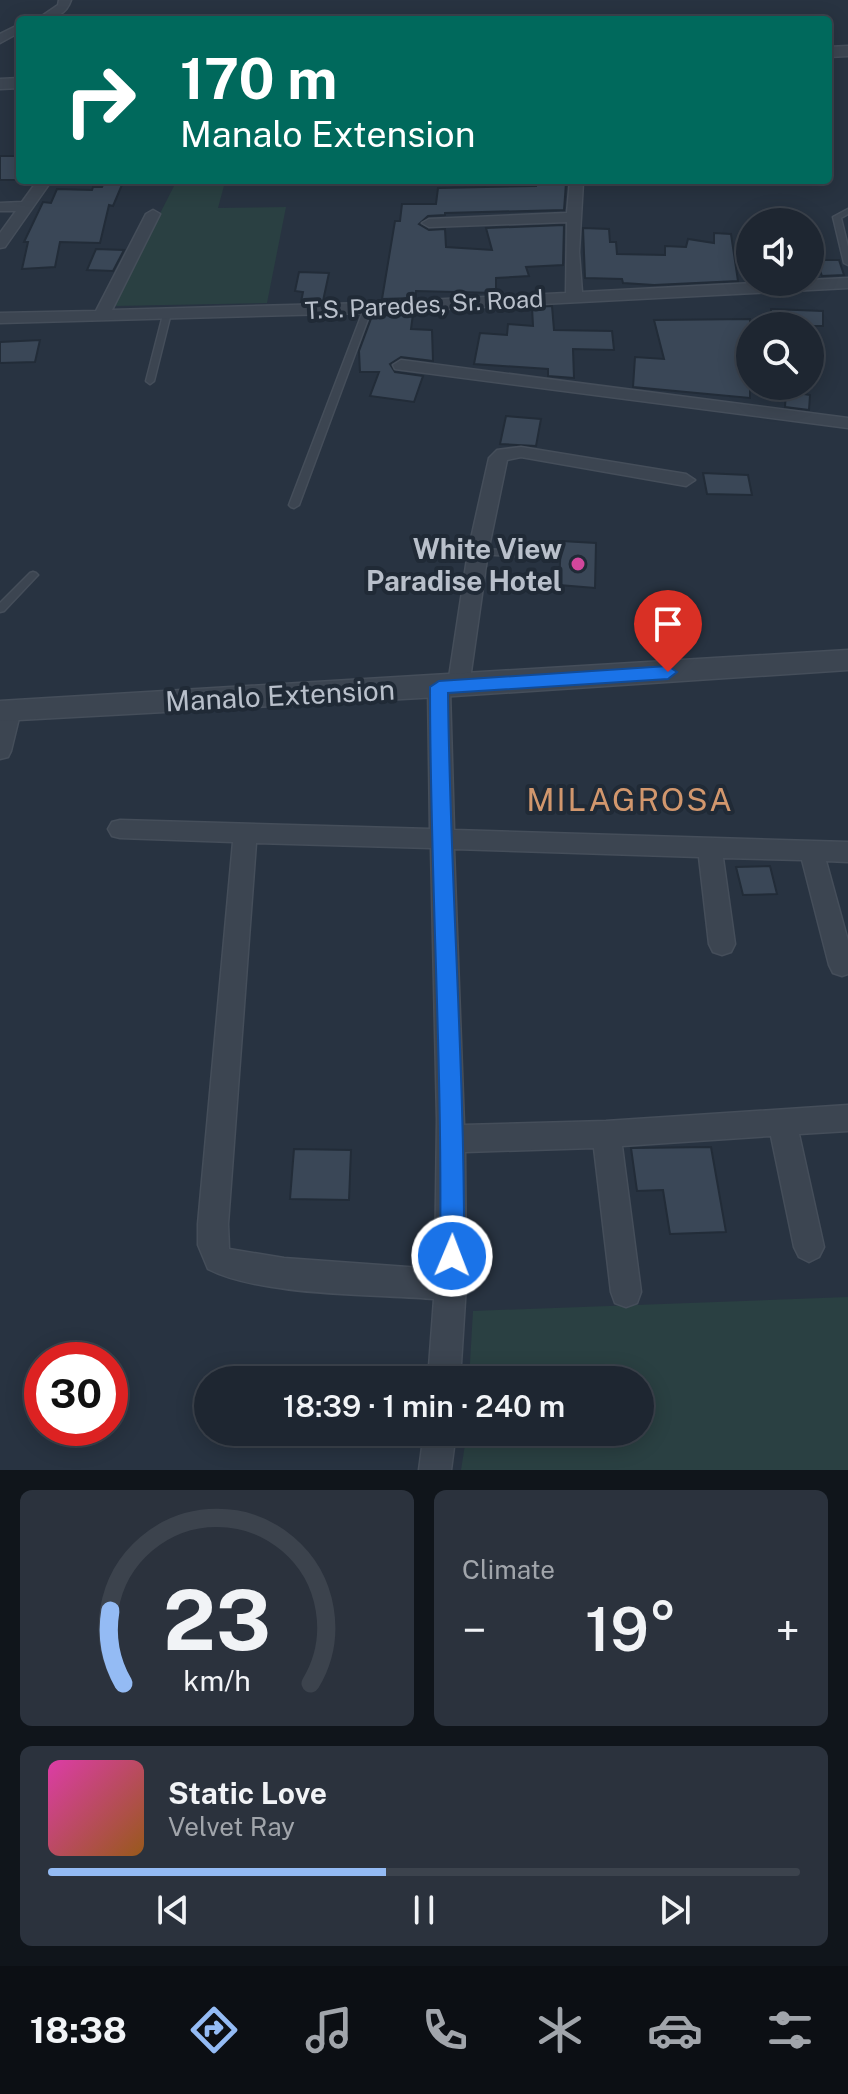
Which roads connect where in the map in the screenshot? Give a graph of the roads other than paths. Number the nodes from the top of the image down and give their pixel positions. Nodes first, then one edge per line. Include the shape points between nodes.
1 (65, 0) edge
2 (48, 16) edge
3 (42, 184) edge
4 (576, 184) edge
5 (26, 206) junction
6 (0, 207) edge
7 (848, 211) edge
8 (153, 214) dead end
9 (574, 217) junction
10 (429, 223) dead end
11 (0, 244) edge
12 (848, 263) edge
13 (848, 283) edge
14 (574, 297) junction
15 (368, 308) junction
16 (167, 313) junction
17 (102, 315) junction
18 (0, 318) edge
19 (401, 365) dead end
20 (150, 381) dead end
21 (848, 423) edge
22 (686, 480) dead end
23 (294, 505) dead end
24 (478, 552) junction
25 (551, 555) dead end
26 (33, 575) dead end
27 (0, 609) edge
28 (848, 660) edge
29 (449, 687) junction
30 (5, 710) edge
31 (0, 751) edge
32 (120, 829) dead end
33 (245, 834) junction
34 (440, 841) junction
35 (710, 849) junction
36 (811, 850) junction
37 (848, 852) edge
38 (722, 944) dead end
39 (842, 965) dead end
40 (848, 1118) edge
41 (782, 1121) junction
42 (606, 1134) junction
43 (453, 1139) junction
44 (809, 1247) dead end
45 (451, 1285) junction
46 (626, 1292) dead end
47 (445, 1366) edge
48 (438, 1446) edge
49 (435, 1470) edge

1 - 2 street
3 - 5 street
4 - 9 street
5 - 6 street
5 - 11 street
7 - 12 lane via 837,217
8 - 17 street
9 - 10 street
9 - 14 street
13 - 14 street, T.S. Paredes, Sr. Road
14 - 15 street, T.S. Paredes, Sr. Road
15 - 16 street, T.S. Paredes, Sr. Road
15 - 23 lane
16 - 17 street, T.S. Paredes, Sr. Road
16 - 20 lane
17 - 18 street, T.S. Paredes, Sr. Road
19 - 21 street
22 - 24 street via 565,458 503,454 495,464
24 - 25 lane
24 - 29 street
26 - 27 lane
28 - 29 street, Manalo Extension
29 - 30 street, Manalo Extension
29 - 34 street
30 - 31 street
32 - 33 street
33 - 34 street
33 - 45 street via 213,1224 218,1259 284,1273
34 - 35 street
34 - 43 street
35 - 36 street
35 - 38 street
36 - 37 street
36 - 39 street
40 - 41 street
41 - 42 street
41 - 44 street
42 - 43 street
42 - 46 street
43 - 45 street
45 - 47 street
48 - 49 street

